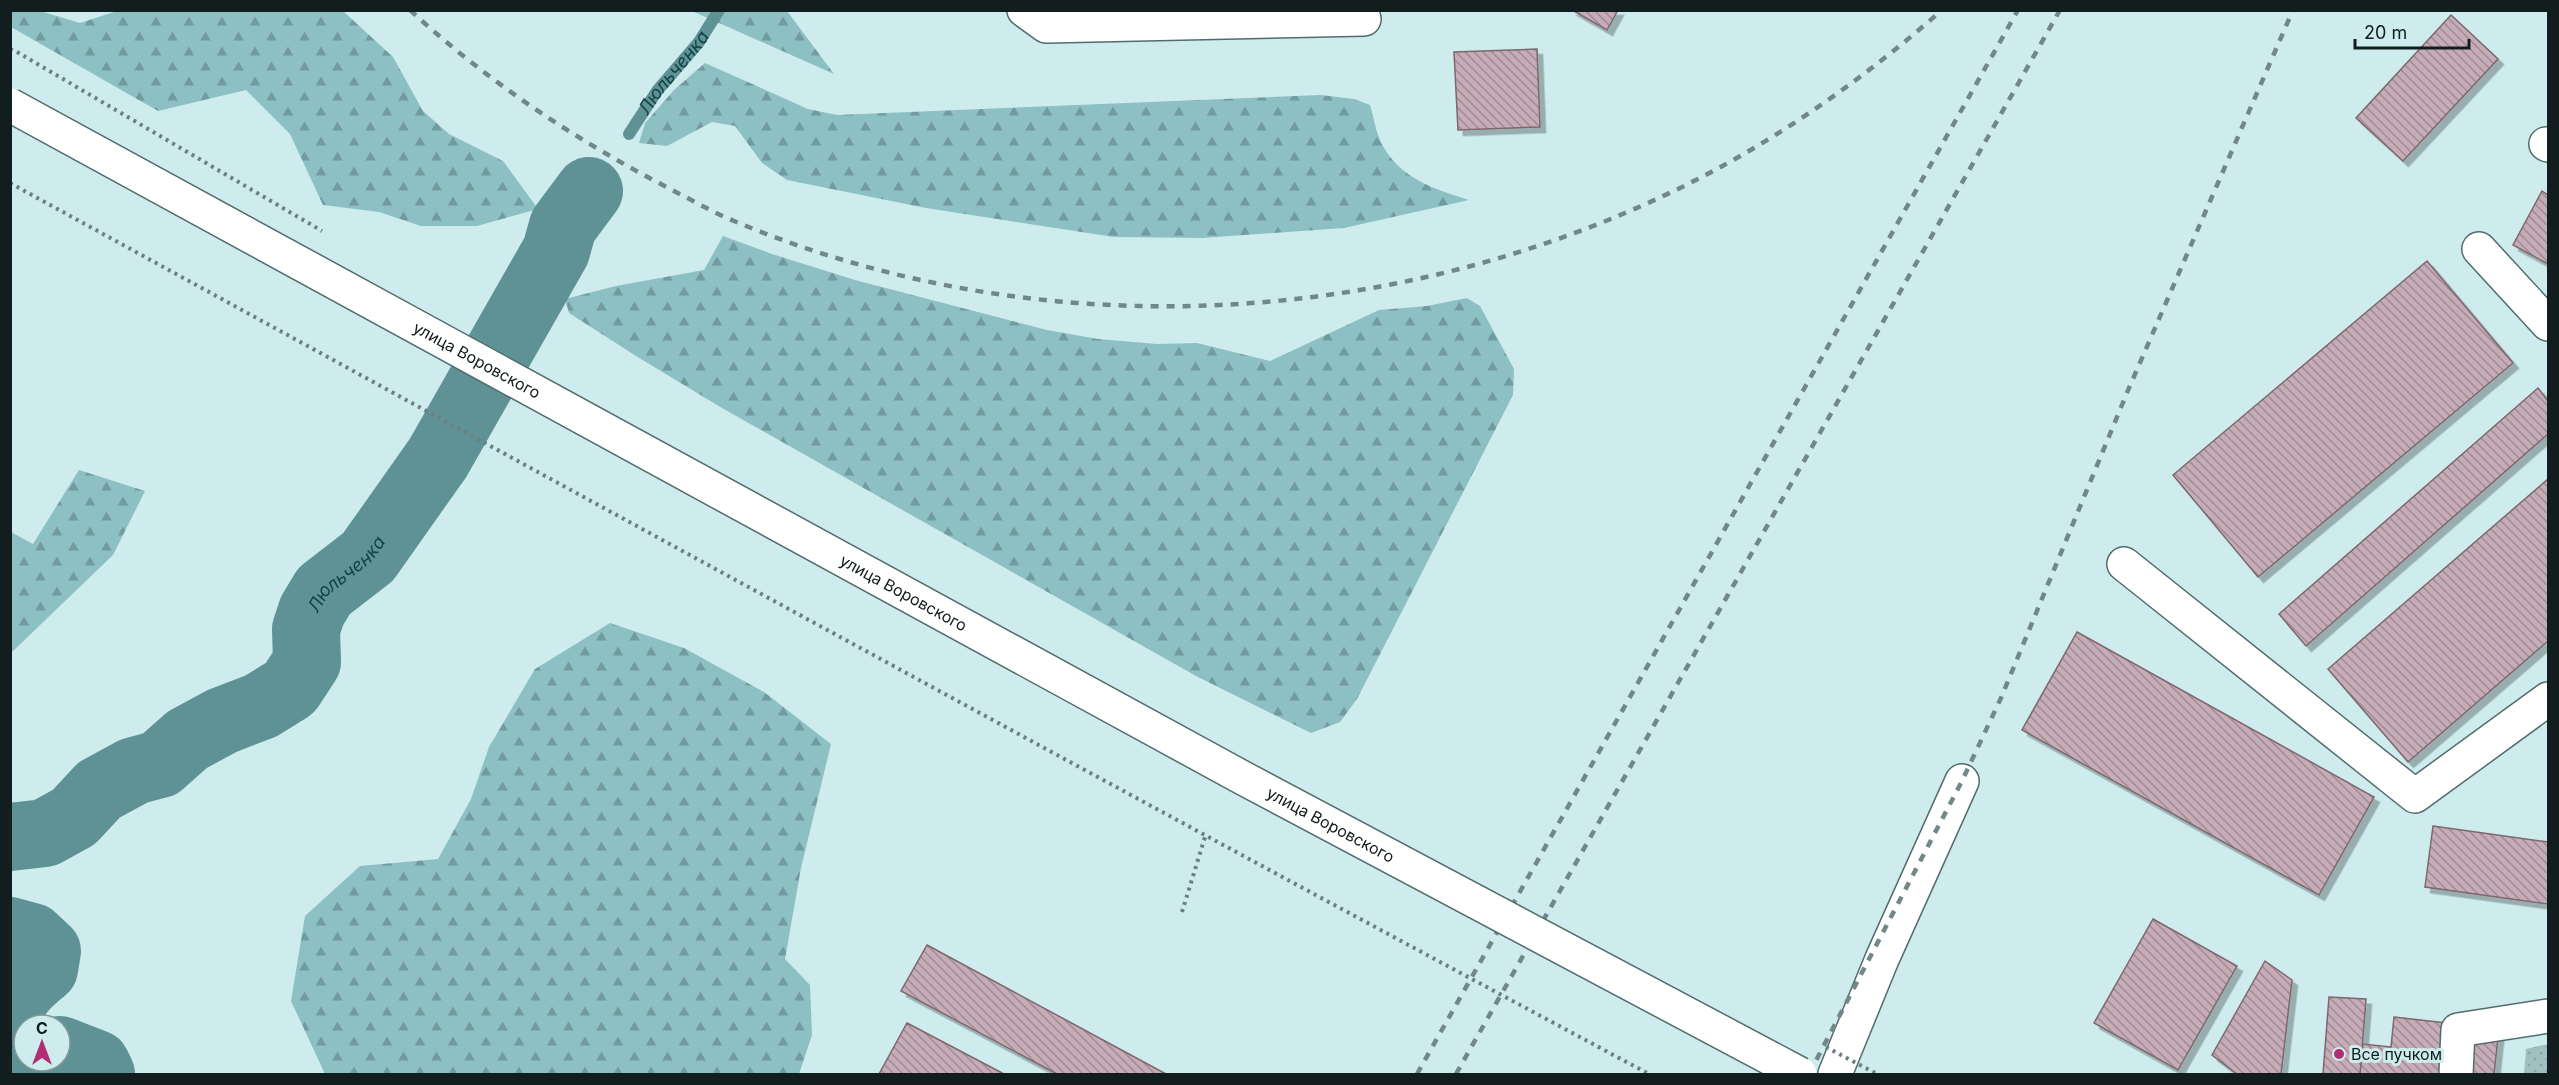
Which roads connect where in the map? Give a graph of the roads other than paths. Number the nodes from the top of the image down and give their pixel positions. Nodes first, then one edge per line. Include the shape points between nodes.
1 (1024, 10) edge
2 (1364, 19) dead end
3 (10, 105) edge
4 (2479, 249) dead end
5 (2548, 324) edge
6 (2124, 564) dead end
7 (2548, 699) edge
8 (1962, 782) dead end
9 (2548, 1016) edge
10 (1800, 1074) edge
11 (1835, 1074) edge
12 (2456, 1074) edge

1 - 2 main road via 1046,27
3 - 10 main road, улица Воровского, bridge via 1243,778
4 - 5 main road
6 - 7 main road via 2415,796
8 - 11 main road via 1881,959
9 - 12 main road via 2458,1030

